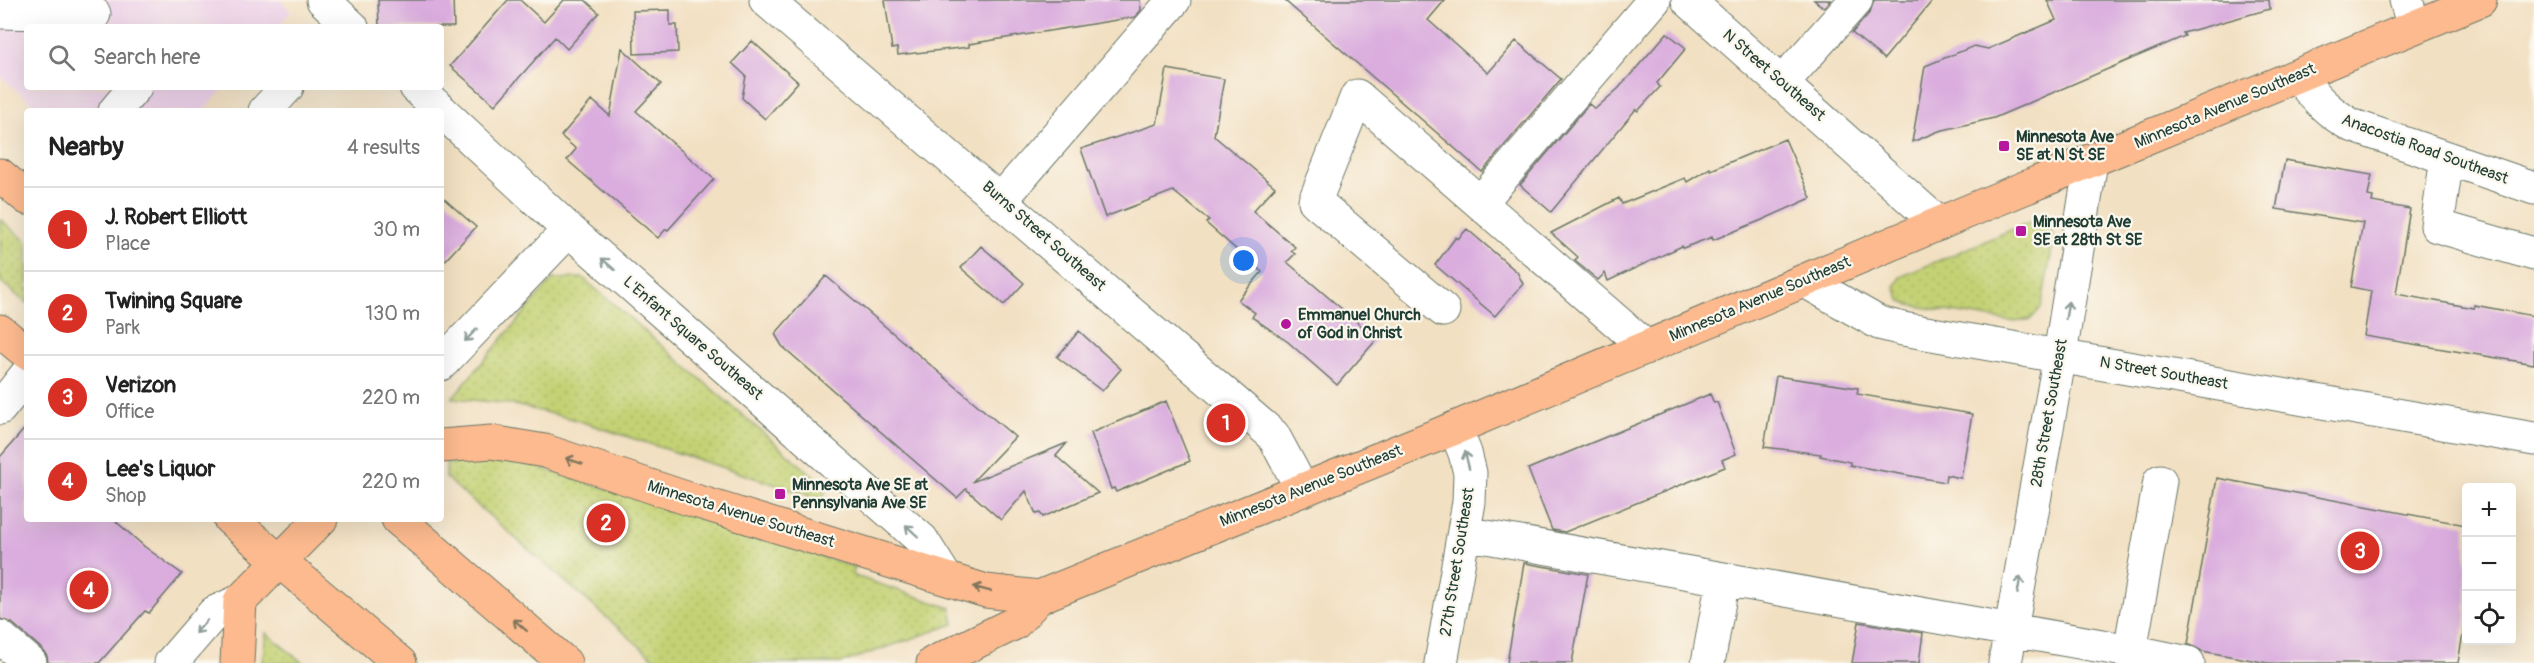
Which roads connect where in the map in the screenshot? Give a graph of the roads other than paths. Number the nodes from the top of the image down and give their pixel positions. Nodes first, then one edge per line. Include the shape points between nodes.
1 (323, 0) edge
2 (766, 0) edge
3 (1174, 0) edge
4 (1654, 0) edge
5 (1688, 0) edge
6 (1856, 0) edge
7 (2480, 0) edge
8 (0, 12) edge
9 (2410, 13) edge
10 (94, 14) dead end
11 (345, 24) edge
12 (2298, 76) junction
13 (1782, 83) junction
14 (132, 90) edge
15 (284, 90) edge
16 (419, 90) edge
17 (118, 108) edge
18 (268, 108) edge
19 (438, 108) edge
20 (444, 113) edge
21 (2447, 158) junction
22 (2091, 162) junction
23 (0, 174) edge
24 (2534, 188) edge
25 (24, 195) edge
26 (1001, 200) junction
27 (1480, 203) junction
28 (1939, 224) junction
29 (569, 230) junction
30 (2534, 254) edge
31 (1805, 281) junction
32 (1443, 310) dead end
33 (0, 331) edge
34 (1646, 347) junction
35 (24, 351) edge
36 (2060, 355) junction
37 (444, 361) edge
38 (24, 378) edge
39 (0, 408) edge
40 (1455, 428) junction
41 (2534, 439) edge
42 (444, 446) edge
43 (2160, 482) dead end
44 (1302, 489) junction
45 (235, 522) edge
46 (318, 522) edge
47 (401, 522) edge
48 (1464, 533) junction
49 (281, 561) junction
50 (946, 578) junction
51 (1723, 579) junction
52 (1040, 597) junction
53 (240, 602) junction
54 (2011, 630) junction
55 (0, 637) edge
56 (2130, 651) junction
57 (966, 657) edge
58 (30, 663) edge
59 (171, 663) edge
60 (237, 663) edge
61 (366, 663) edge
62 (400, 663) edge
63 (565, 663) edge
64 (933, 663) edge
65 (1441, 663) edge
66 (1708, 663) edge
67 (2005, 663) edge
68 (2187, 663) edge

1 - 11 street
2 - 26 street, Burns Street Southeast
3 - 26 street
4 - 27 street
5 - 13 street, N Street Southeast
6 - 13 street
7 - 9 main road, Minnesota Avenue Southeast
8 - 10 street
9 - 12 main road, Minnesota Avenue Southeast
12 - 21 street, Anacostia Road Southeast via 2316,100 2351,125
12 - 22 main road, Minnesota Avenue Southeast
13 - 28 street, N Street Southeast
14 - 17 street
15 - 18 street
16 - 19 street, L'Enfant Square Southeast
20 - 29 street, L'Enfant Square Southeast
21 - 24 street, Anacostia Road Southeast
21 - 30 street via 2437,226
22 - 28 main road, Minnesota Avenue Southeast
36 -> 22 street, 28th Street Southeast
23 - 25 main road
26 - 44 street, Burns Street Southeast via 1273,435
27 - 32 street via 1357,96 1315,201
27 - 34 street
28 - 31 main road, Minnesota Avenue Southeast
29 -> 37 street
50 -> 29 street, L'Enfant Square Southeast via 922,540
31 - 34 main road, Minnesota Avenue Southeast
31 - 36 street, N Street Southeast via 1879,323
33 - 35 main road
34 - 40 main road, Minnesota Avenue Southeast
36 - 41 street, N Street Southeast
54 -> 36 street, 28th Street Southeast
38 - 39 street
40 - 44 main road, Minnesota Avenue Southeast
48 -> 40 street, 27th Street Southeast via 1470,474
50 -> 42 main road, Minnesota Avenue Southeast via 545,451 491,442
43 - 56 street
44 - 52 main road, Minnesota Avenue Southeast
45 - 49 main road
46 - 49 main road
63 -> 47 main road
48 - 51 street
48 - 65 street, 27th Street Southeast
49 - 53 main road
49 - 61 main road
49 - 62 main road
52 -> 50 main road, Minnesota Avenue Southeast via 986,591
51 - 54 street
51 - 66 street
52 - 57 main road, Minnesota Avenue Southeast via 1015,623
53 -> 59 street via 214,613
53 - 60 main road
54 - 56 street
54 - 67 street, 28th Street Southeast
55 - 58 street
56 - 68 street
57 - 64 main road, Minnesota Avenue Southeast

